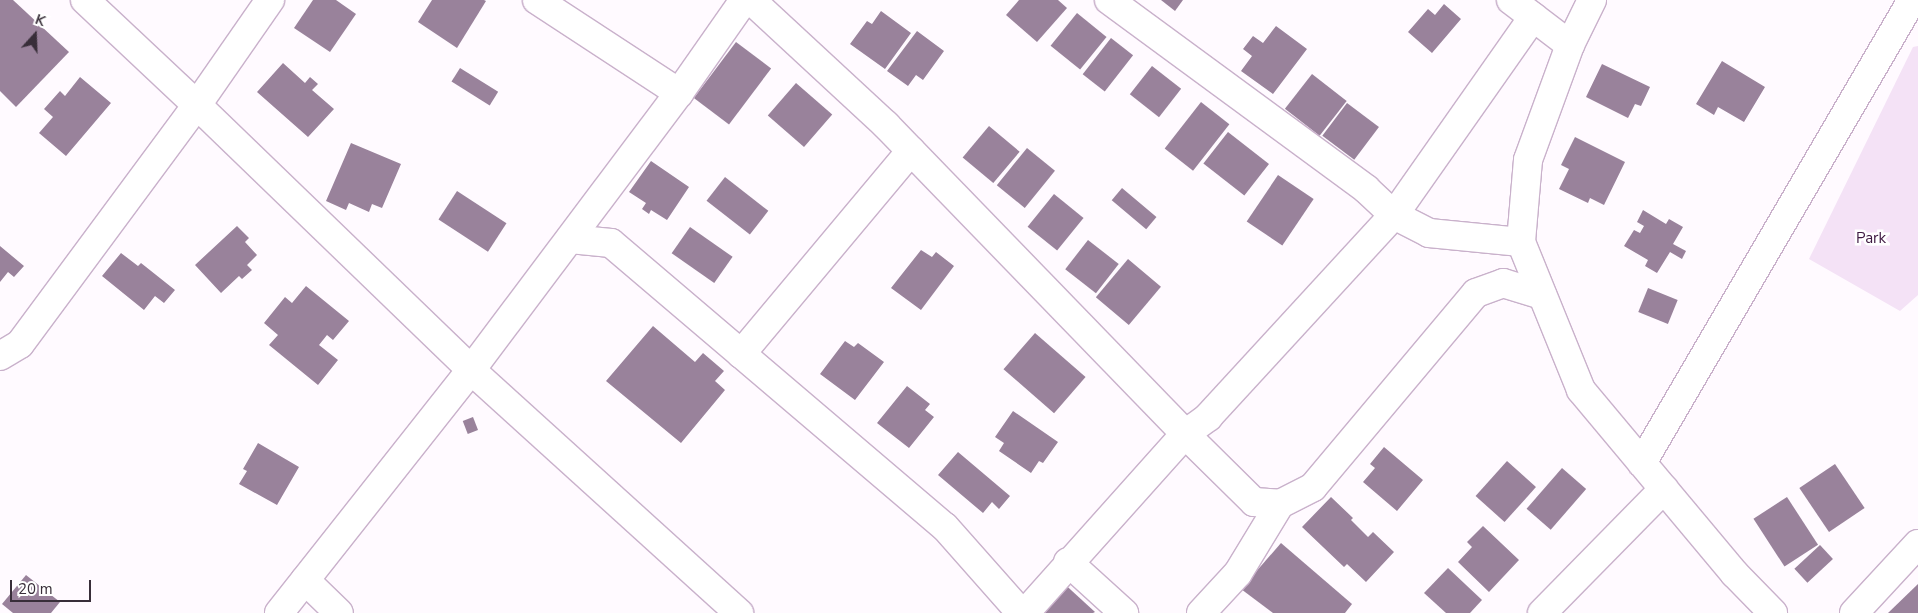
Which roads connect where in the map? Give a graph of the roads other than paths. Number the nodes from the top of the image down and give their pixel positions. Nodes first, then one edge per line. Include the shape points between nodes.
1 (85, 0) edge
2 (270, 0) edge
3 (537, 0) edge
4 (744, 0) edge
5 (751, 0) edge
6 (1109, 0) edge
7 (1511, 0) edge
8 (1592, 0) edge
9 (1912, 0) edge
10 (1533, 17) junction
11 (1570, 45) junction
12 (679, 93) junction
13 (197, 105) junction
14 (911, 151) junction
15 (1394, 214) junction
16 (570, 239) junction
17 (1521, 242) junction
18 (1542, 295) junction
19 (741, 354) junction
20 (0, 356) edge
21 (471, 370) junction
22 (1184, 434) junction
23 (1642, 463) junction
24 (1664, 489) junction
25 (1280, 504) junction
26 (1918, 544) edge
27 (1068, 562) junction
28 (305, 580) junction
29 (279, 613) edge
30 (338, 613) edge
31 (739, 613) edge
32 (1021, 613) edge
33 (1025, 613) edge
34 (1124, 613) edge
35 (1201, 613) edge
36 (1542, 613) edge
37 (1773, 613) edge
38 (1854, 613) edge

1 - 13 street
2 - 13 street
3 - 12 street
4 - 12 street
5 - 14 street
6 - 15 street via 1366,189
7 - 10 street
8 - 11 street
9 - 23 street
10 - 11 street
10 - 15 street
11 - 17 street via 1528,160
12 - 16 street
13 - 20 street via 20,344
13 - 21 street
14 - 19 street
14 - 22 street
15 - 17 street via 1429,232
15 - 22 street via 1208,417
16 - 19 street via 611,243
16 - 21 street
17 - 18 street
18 - 23 street via 1581,390
18 - 25 street via 1503,283 1476,294 1313,487
19 - 32 street via 945,527
21 - 28 street
21 - 31 street
22 - 25 street via 1254,502
22 - 27 street
23 - 24 street
24 - 36 street
24 - 37 street via 1734,573
25 - 35 street via 1238,573
26 - 38 street
27 - 33 street
27 - 34 street
28 - 29 street
28 - 30 street

